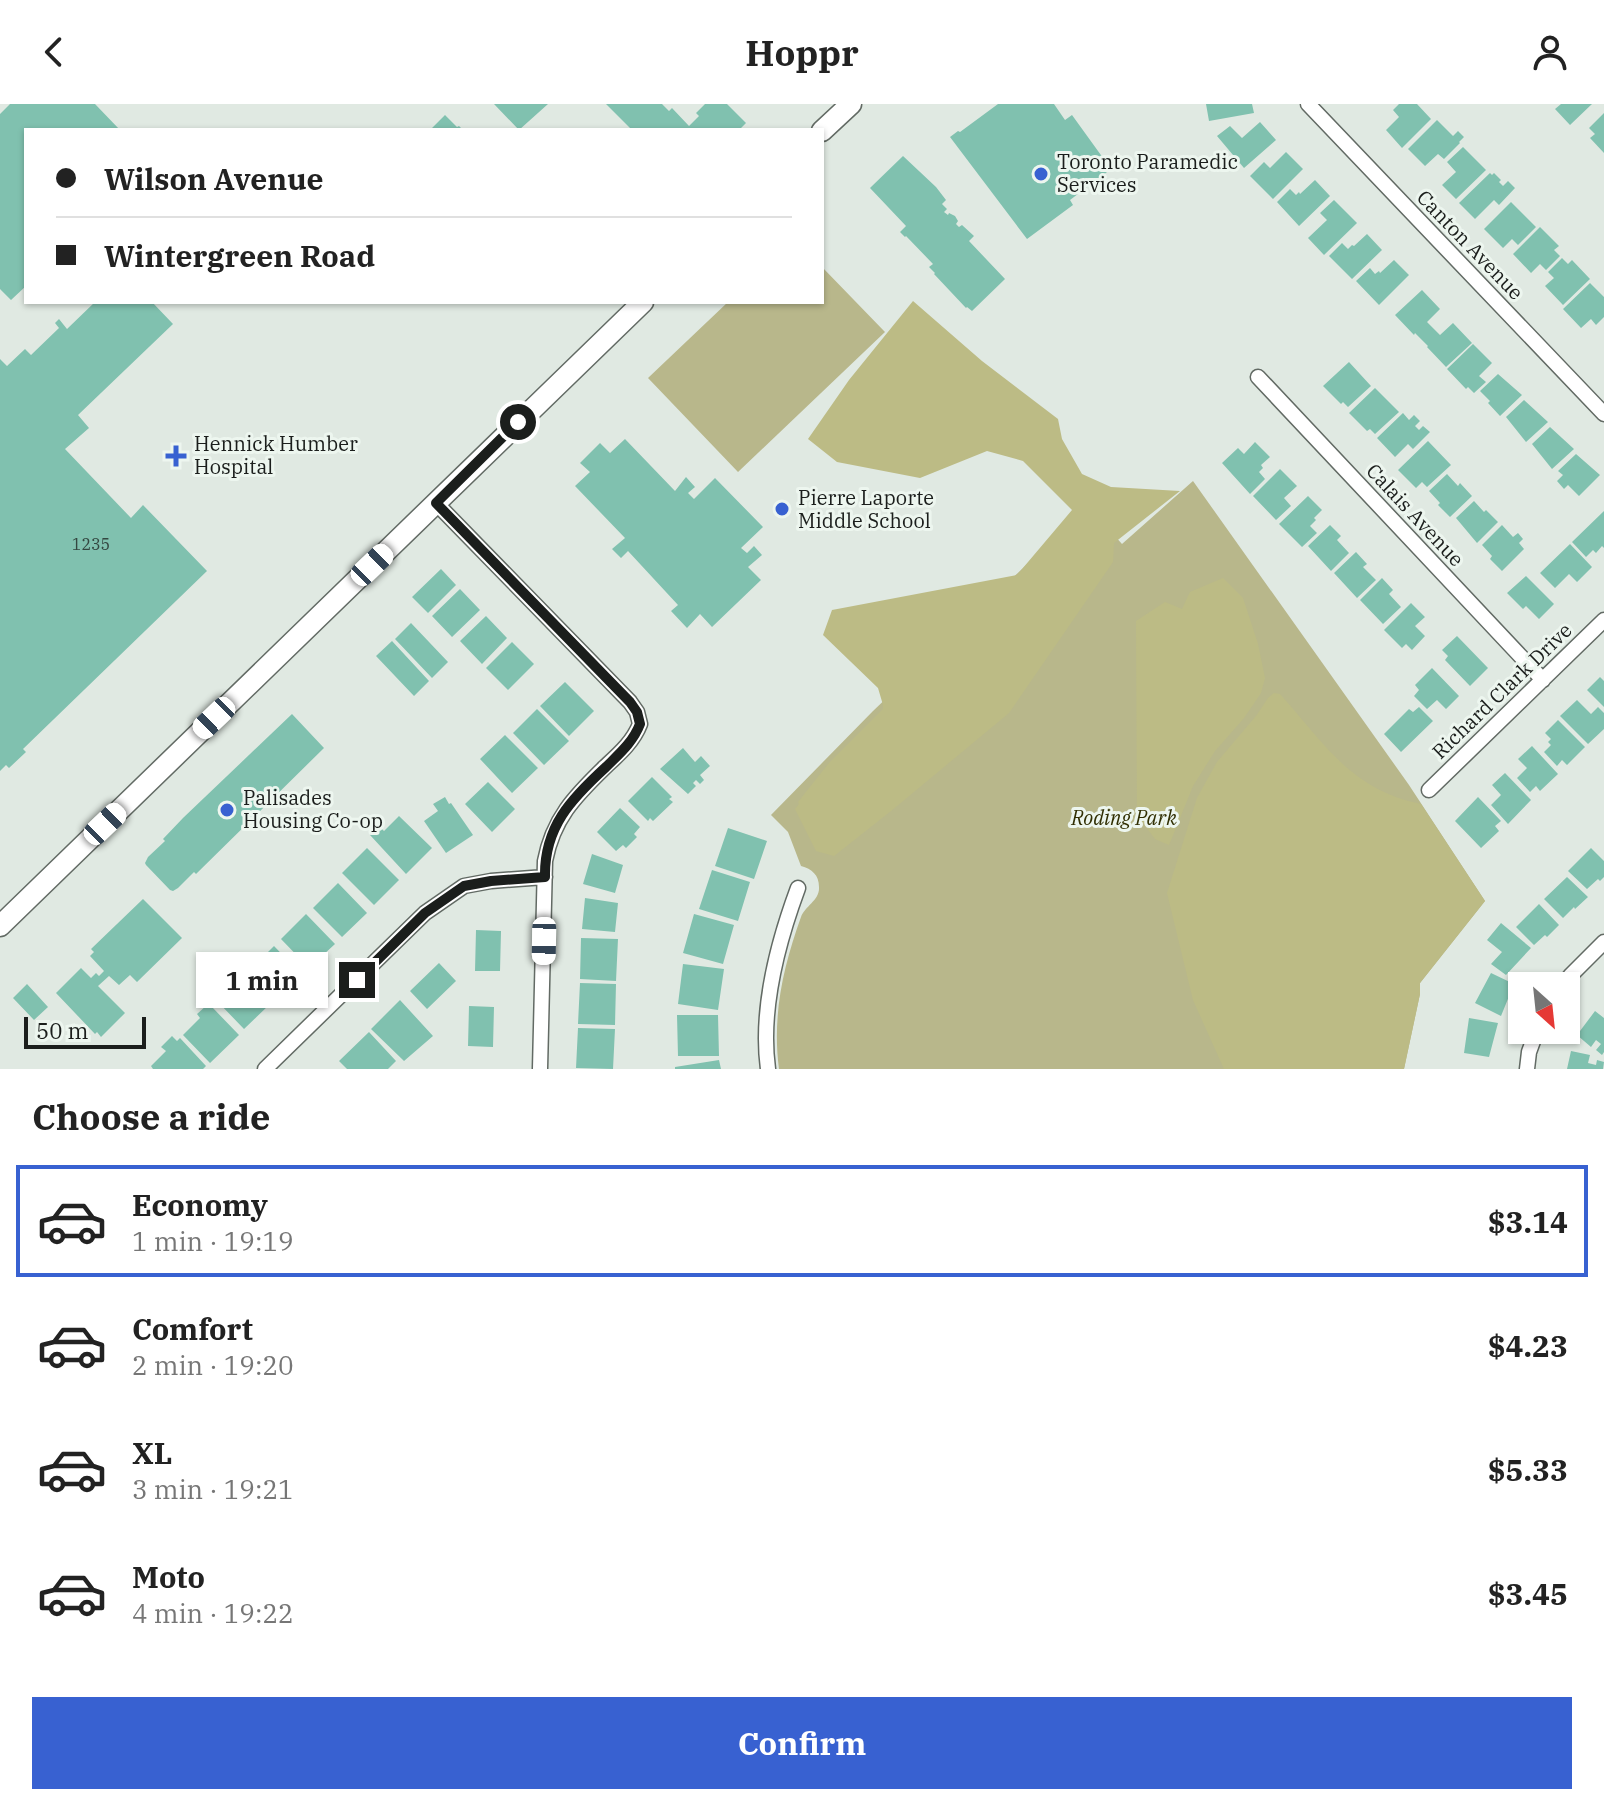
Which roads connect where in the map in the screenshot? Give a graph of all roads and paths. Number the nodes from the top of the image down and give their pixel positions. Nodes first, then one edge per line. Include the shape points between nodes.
1 (851, 104) edge
2 (1308, 104) edge
3 (824, 129) edge
4 (641, 304) edge
5 (1258, 377) dead end
6 (1604, 414) edge
7 (436, 503) junction
8 (1604, 620) edge
9 (1543, 680) junction
10 (1429, 790) dead end
11 (545, 877) junction
12 (798, 888) dead end
13 (0, 926) edge
14 (1604, 942) edge
15 (1574, 972) edge
16 (1532, 1044) edge
17 (265, 1069) edge
18 (540, 1069) edge
19 (768, 1069) edge
20 (1527, 1069) edge

1 - 3 main road
2 - 6 street, Canton Avenue
4 - 7 main road
5 - 9 street, Calais Avenue
7 - 11 street via 637,712 640,724 630,743 561,816 548,843
7 - 13 main road
8 - 9 street, Richard Clark Drive
9 - 10 street, Richard Clark Drive
11 - 17 street via 464,886 425,913
11 - 18 street
12 - 19 street via 766,1016
14 - 15 street
16 - 20 street

